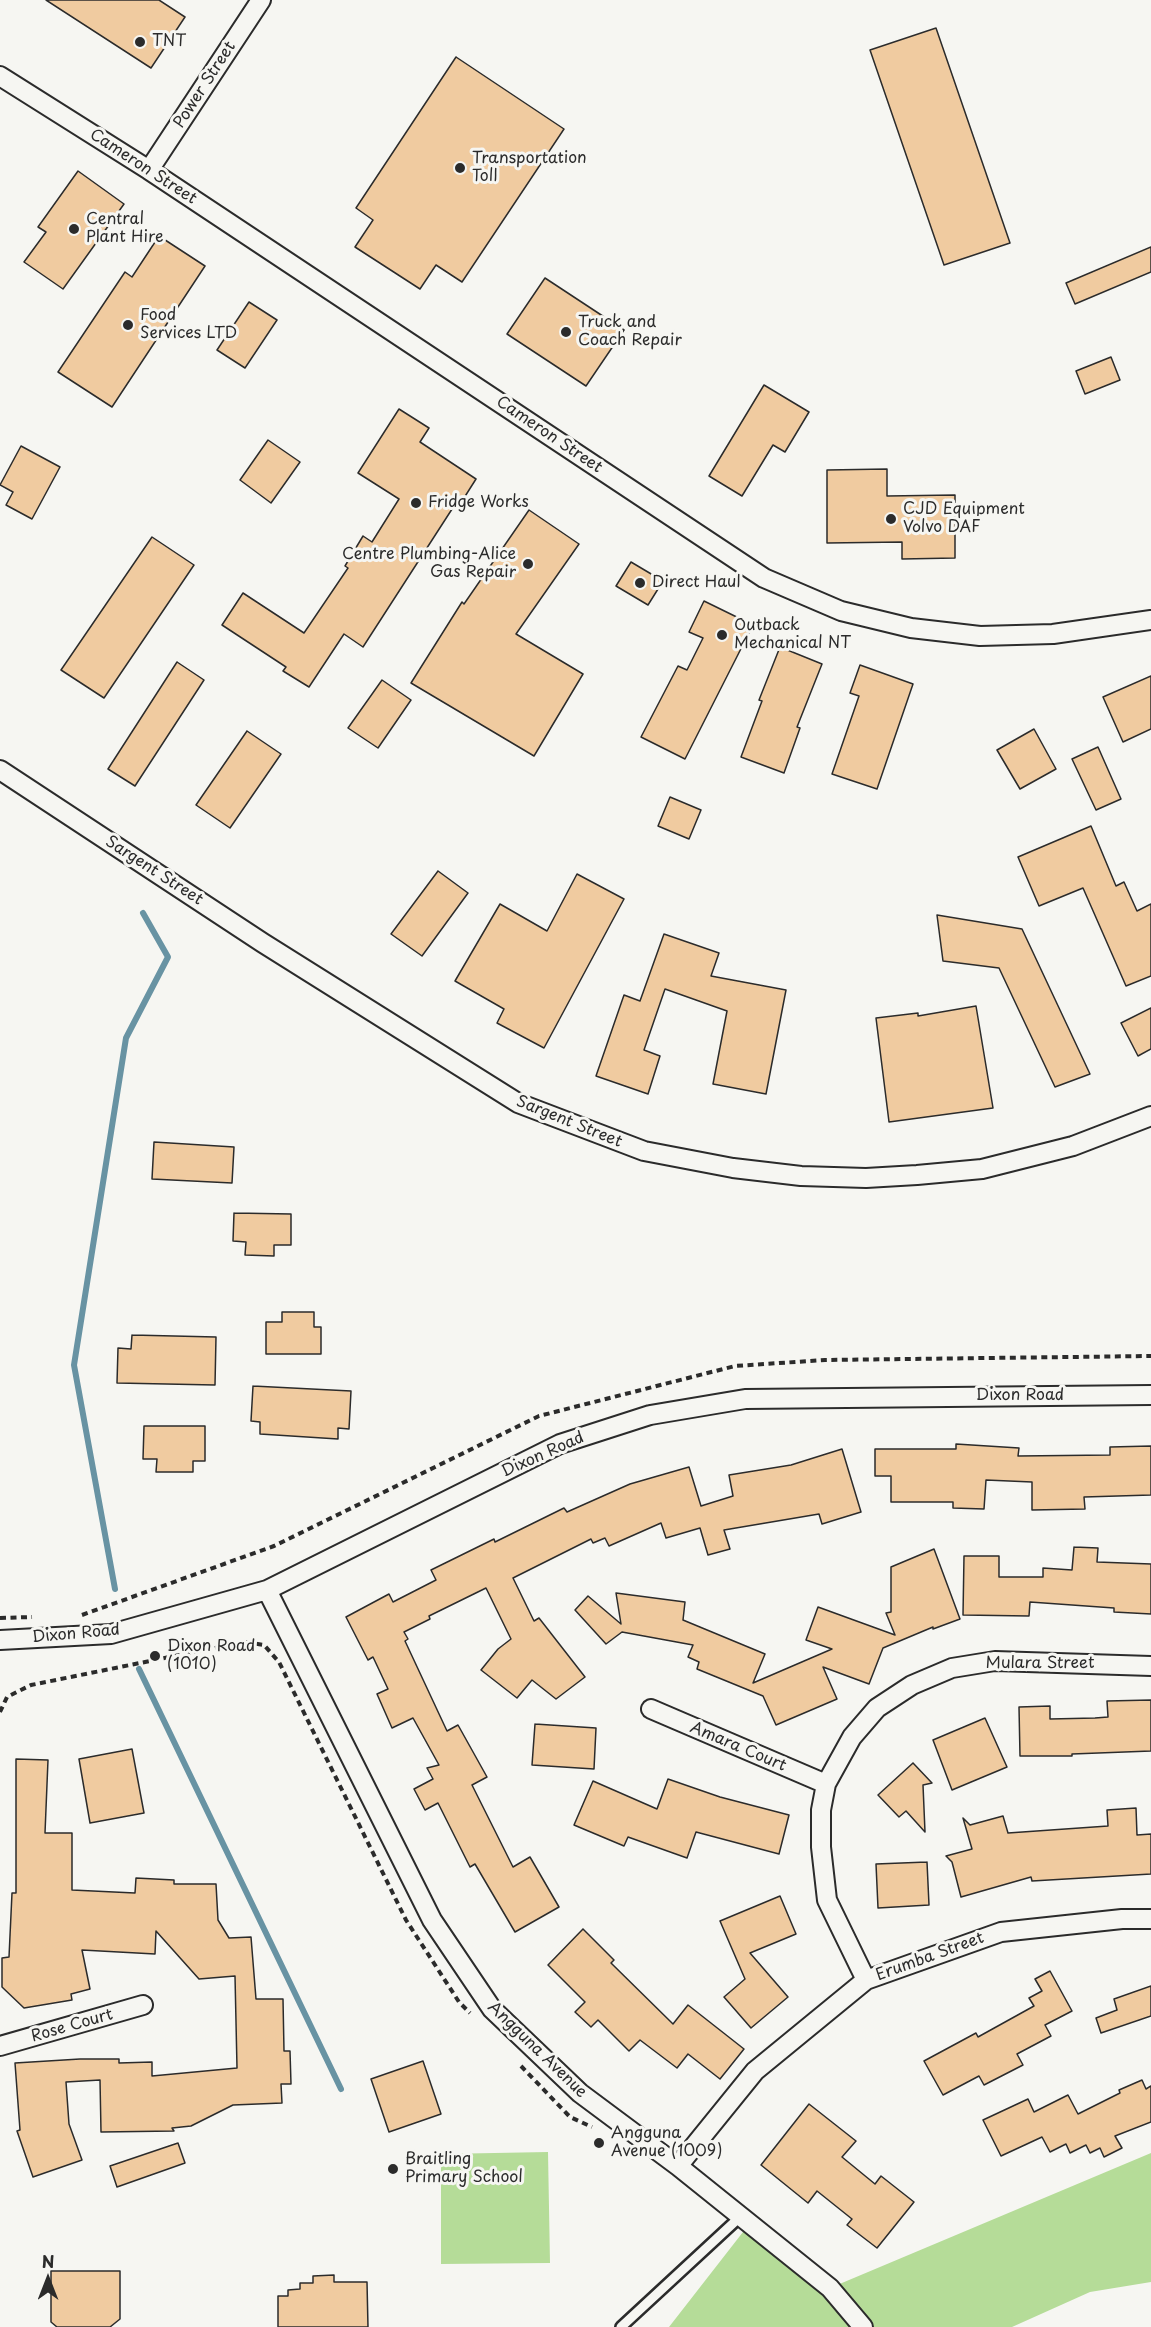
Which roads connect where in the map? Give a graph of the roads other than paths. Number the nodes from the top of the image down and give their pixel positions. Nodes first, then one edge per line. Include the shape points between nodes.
1 (261, 0) edge
2 (0, 76) edge
3 (149, 170) junction
4 (1151, 620) edge
5 (0, 770) edge
6 (1151, 1116) edge
7 (1151, 1395) edge
8 (267, 1590) junction
9 (0, 1641) edge
10 (1151, 1666) edge
11 (651, 1709) dead end
12 (826, 1784) junction
13 (1151, 1919) edge
14 (867, 1980) junction
15 (143, 2005) dead end
16 (0, 2046) edge
17 (678, 2166) junction
18 (741, 2216) junction
19 (621, 2327) edge
20 (863, 2327) edge

1 - 3 street, Power Street
2 - 3 street, Cameron Street
3 - 4 street, Cameron Street via 764,578 841,611 911,628 980,636 1053,634
5 - 6 street, Sargent Street via 263,944 518,1103 644,1151 733,1168 866,1179 982,1168 1073,1146
7 - 8 street, Dixon Road via 745,1399 650,1414 560,1444
8 - 9 street, Dixon Road via 111,1634
8 - 17 street, Angguna Avenue via 432,1920 492,2009 580,2093
10 - 12 street, Mulara Street via 995,1661 952,1668 912,1685 877,1708 852,1737
11 - 12 street, Amara Court
12 - 14 street, Mulara Street via 821,1847 826,1900
13 - 14 street, Erumba Street via 1000,1932
14 - 17 street, Erumba Street via 755,2071
15 - 16 street, Rose Court
17 - 18 street, Angguna Avenue
18 - 19 lane
18 - 20 street, Angguna Avenue via 830,2288

